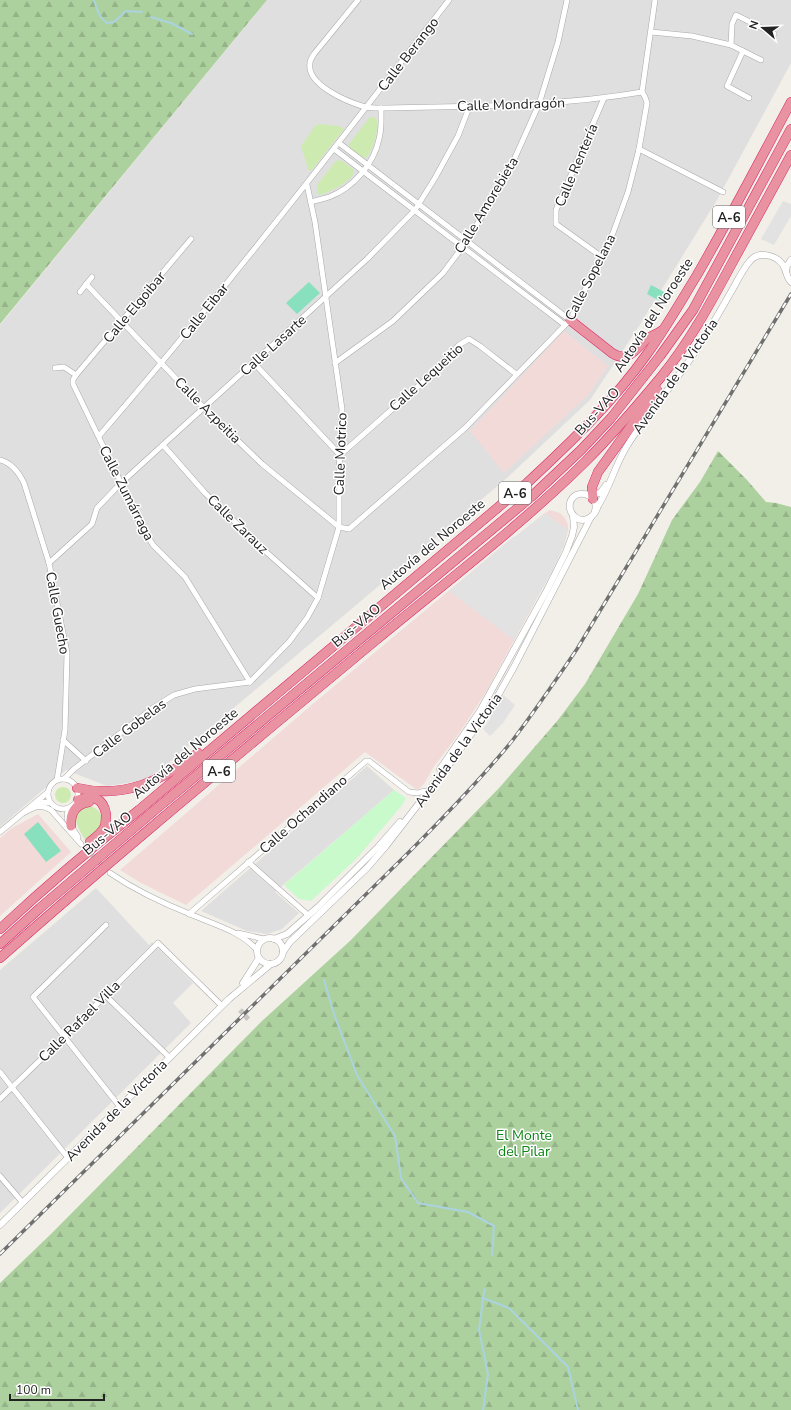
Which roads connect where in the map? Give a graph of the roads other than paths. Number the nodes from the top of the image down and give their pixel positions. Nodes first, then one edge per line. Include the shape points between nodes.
1 (358, 0) edge
2 (449, 0) edge
3 (567, 0) edge
4 (655, 0) edge
5 (650, 32) junction
6 (774, 34) dead end
7 (731, 45) junction
8 (743, 51) junction
9 (761, 60) dead end
10 (642, 92) junction
11 (604, 98) junction
12 (749, 98) dead end
13 (791, 102) edge
14 (539, 104) junction
15 (470, 106) junction
16 (366, 107) junction
17 (381, 108) junction
18 (791, 129) edge
19 (339, 143) junction
20 (334, 149) junction
21 (639, 149) junction
22 (791, 155) edge
23 (368, 165) junction
24 (363, 171) junction
25 (307, 185) junction
26 (723, 192) dead end
27 (311, 202) junction
28 (419, 204) junction
29 (414, 210) junction
30 (191, 239) dead end
31 (467, 241) junction
32 (462, 247) junction
33 (602, 257) junction
34 (791, 260) edge
35 (780, 262) junction
36 (786, 274) junction
37 (92, 277) dead end
38 (791, 282) edge
39 (86, 284) junction
40 (80, 292) dead end
41 (326, 297) junction
42 (122, 321) junction
43 (568, 322) junction
44 (662, 331) junction
45 (253, 362) junction
46 (162, 363) junction
47 (335, 363) junction
48 (55, 368) dead end
49 (516, 374) junction
50 (76, 375) junction
51 (662, 375) junction
52 (204, 408) junction
53 (99, 436) junction
54 (163, 445) junction
55 (340, 455) junction
56 (0, 460) edge
57 (609, 480) junction
58 (121, 483) junction
59 (592, 496) junction
60 (595, 511) junction
61 (573, 516) junction
62 (591, 517) junction
63 (339, 527) junction
64 (49, 563) junction
65 (318, 598) junction
66 (250, 682) junction
67 (63, 740) junction
68 (210, 750) junction
69 (86, 761) junction
70 (81, 764) junction
71 (64, 779) junction
72 (57, 780) junction
73 (75, 785) junction
74 (424, 791) junction
75 (48, 792) junction
76 (78, 800) junction
77 (50, 803) junction
78 (32, 806) junction
79 (56, 808) junction
80 (68, 809) junction
81 (23, 813) junction
82 (106, 813) junction
83 (71, 830) junction
84 (0, 832) edge
85 (81, 856) junction
86 (248, 862) junction
87 (110, 873) tunnel mouth
88 (189, 914) junction
89 (308, 915) junction
90 (106, 925) dead end
91 (0, 929) edge
92 (231, 931) junction
93 (264, 939) junction
94 (274, 939) junction
95 (0, 944) edge
96 (257, 950) junction
97 (282, 952) junction
98 (0, 958) edge
99 (259, 958) junction
100 (271, 964) junction
101 (233, 994) junction
102 (105, 995) junction
103 (222, 1006) junction
104 (64, 1037) junction
105 (169, 1058) junction
106 (0, 1072) edge
107 (12, 1088) junction
108 (0, 1099) edge
109 (120, 1107) junction
110 (68, 1158) junction
111 (0, 1176) edge
112 (23, 1203) junction
113 (0, 1225) edge

1 - 16 street, Calle Mondragón via 314,54 310,63 311,74 318,84
2 - 16 street, Calle Berango
3 - 14 street, Calle Amorebieta via 558,42
4 - 5 street, Calle Sopelana
5 - 7 street via 692,36
5 - 10 street, Calle Sopelana
6 - 7 street via 736,15 732,24
7 - 8 street
8 - 9 street
8 - 12 street via 727,86
10 - 11 street, Calle Mondragón
10 - 21 street, Calle Sopelana via 647,103
11 - 14 street, Calle Mondragón
11 - 33 street, Calle Rentería via 556,210 556,224
13 - 44 highway, Autovía del Noroeste / A-6 via 707,257
14 - 15 street, Calle Mondragón
14 - 31 street, Calle Amorebieta via 508,173
15 - 17 street, Calle Mondragón
15 - 28 street, Calle Lasarte via 458,136
16 - 17 street, Calle Mondragón
16 - 19 street, Calle Berango
17 - 23 street via 382,124 379,139
18 - 95 highway, Bus-VAO via 693,310 634,391 580,450 531,497 162,805
19 - 20 street, Calle Berango
19 - 23 street
20 - 24 street
20 - 25 street, Calle Eibar
21 - 26 street
21 - 33 street, Calle Sopelana via 628,192
22 - 51 highway, A-6 via 712,299
23 - 24 street
23 - 28 street
24 - 27 street via 343,190
24 - 29 street
25 - 27 street, Calle Motrico
25 - 46 street, Calle Eibar
27 - 41 street, Calle Motrico
28 - 29 street, Calle Lasarte
28 - 31 street
29 - 32 street
29 - 41 street, Calle Lasarte
30 - 42 street, Calle Elgoibar
31 - 32 street, Calle Amorebieta
31 - 43 street
32 - 43 street
32 - 47 street, Calle Amorebieta via 443,273 393,321
33 - 43 street, Calle Sopelana
34 - 35 street
34 - 36 street
35 - 36 street
35 - 57 street, Avenida de la Victoria via 764,254 756,255 750,261 696,352 627,445
36 - 38 street
37 - 39 street
39 - 40 street
39 - 42 street, Calle Azpeitia
41 - 45 street, Calle Lasarte
41 - 47 street, Calle Motrico
42 - 46 street, Calle Azpeitia
42 - 50 street, Calle Elgoibar
43 - 44 highway via 612,353 623,357
43 - 49 street, Calle Sopelana
44 - 68 highway, Autovía del Noroeste / A-6 via 616,394 538,473
45 - 52 street, Calle Lasarte
45 - 55 street
46 - 52 street, Calle Azpeitia
46 - 53 street, Calle Eibar
47 - 55 street, Calle Motrico via 342,409
48 - 50 street via 64,367
49 - 55 street, Calle Lequeitio via 469,339 459,345 431,375
49 - 63 street, Calle Sopelana via 465,428 349,529
50 - 53 street, Calle Zumárraga via 73,384
51 - 59 highway via 657,390 598,472 593,481
51 - 98 highway, A-6 via 587,460 548,496 164,817
52 - 54 street, Calle Lasarte
52 - 63 street, Calle Azpeitia via 262,464
53 - 58 street, Calle Zumárraga
54 - 58 street, Calle Lasarte
54 - 65 street, Calle Zarauz via 206,493
55 - 63 street, Calle Motrico
56 - 64 street, Calle Guecho via 20,474
57 - 59 street, Avenida de la Victoria via 600,493
57 - 60 street, Avenida de la Victoria via 604,497
58 - 64 street, Calle Lasarte via 97,508 92,524
58 - 66 street, Calle Zumárraga via 153,545 185,577
59 - 60 street via 596,504
59 - 61 street via 578,495 572,500 570,508
60 - 62 street
61 - 62 street via 584,520
61 - 74 street, Avenida de la Victoria via 572,536 546,592 480,711
62 - 97 street, Avenida de la Victoria via 496,699 386,846
63 - 65 street, Calle Motrico
64 - 67 street, Calle Guecho via 67,653
65 - 66 street, Calle Motrico via 289,642
66 - 69 street, Calle Gobelas via 195,688 174,695 153,708
67 - 69 street
67 - 72 street, Calle Guecho
68 - 73 highway via 198,752 175,770 132,788 85,790
68 - 85 highway, Autovía del Noroeste / A-6
69 - 70 street, Calle Gobelas
70 - 71 street, Calle Gobelas
70 - 73 street, Calle Gobelas via 74,774
71 - 72 street
71 - 73 street
72 - 75 street
73 - 76 street
74 - 86 street, Calle Ochandiano via 409,792 366,761
74 - 89 street, Avenida de la Victoria via 402,821 378,847
75 - 77 street
75 - 78 street
76 - 80 street
76 - 82 highway via 86,797 99,800
77 - 78 street via 42,802
77 - 79 street
78 - 81 street
79 - 80 street
79 - 83 street
80 - 83 street via 67,817
81 - 83 street via 38,806 45,807
81 - 84 street
82 - 83 highway via 95,803 83,803 72,813
82 - 85 highway via 104,827
85 - 91 highway, Autovía del Noroeste / A-6
86 - 88 street, Calle Ochandiano
86 - 89 street
87 - 88 street via 140,892
88 - 92 street
89 - 94 street, Avenida de la Victoria via 287,934
90 - 104 street via 33,997
92 - 93 street
92 - 96 street via 251,942
93 - 94 street
93 - 96 street
94 - 97 street via 281,944
96 - 99 street
97 - 100 street via 280,959
99 - 100 street
99 - 101 street, Avenida de la Victoria via 245,981
100 - 101 street, Avenida de la Victoria
101 - 103 street, Avenida de la Victoria
102 - 103 street, Calle Rafael Villa via 158,943
102 - 104 street, Calle Rafael Villa
102 - 105 street
103 - 105 street, Avenida de la Victoria
104 - 107 street, Calle Rafael Villa
104 - 109 street
105 - 109 street, Avenida de la Victoria
106 - 107 street
107 - 108 street, Calle Rafael Villa
107 - 110 street
109 - 110 street, Avenida de la Victoria
110 - 112 street, Avenida de la Victoria
111 - 112 street
112 - 113 street, Avenida de la Victoria

